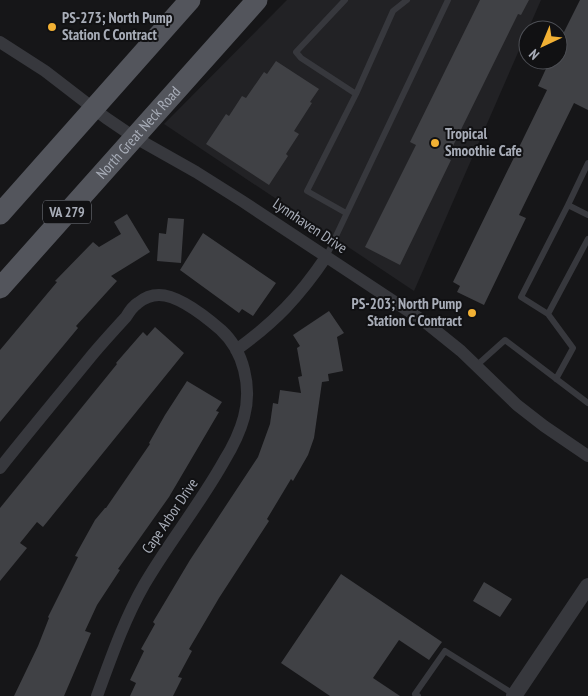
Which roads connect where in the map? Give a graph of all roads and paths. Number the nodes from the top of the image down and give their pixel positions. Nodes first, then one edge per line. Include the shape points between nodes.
1 (190, 0) edge
2 (257, 0) edge
3 (345, 0) edge
4 (407, 0) edge
5 (448, 0) edge
6 (0, 42) edge
7 (356, 94) junction
8 (93, 108) junction
9 (134, 137) junction
10 (588, 163) edge
11 (568, 205) junction
12 (346, 213) junction
13 (0, 214) edge
14 (588, 215) edge
15 (588, 238) edge
16 (326, 257) junction
17 (0, 288) edge
18 (548, 314) junction
19 (236, 350) junction
20 (476, 366) junction
21 (556, 379) junction
22 (588, 403) edge
23 (588, 455) edge
24 (0, 468) edge
25 (588, 586) edge
26 (515, 695) edge
27 (97, 696) edge
28 (418, 696) edge

1 - 8 main road
2 - 9 main road, North Great Neck Road / VA 279
3 - 7 lane via 296,52 300,58
4 - 7 lane via 393,11
5 - 12 lane
6 - 8 street, Lynnhaven Drive
7 - 12 lane via 307,191
8 - 9 street, Lynnhaven Drive
8 - 13 main road
9 - 16 street, Lynnhaven Drive via 196,172
9 - 17 main road, North Great Neck Road / VA 279
10 - 11 lane
11 - 14 lane
11 - 18 lane via 521,297
12 - 16 lane
15 - 18 lane
16 - 19 street via 286,310
16 - 20 street, Lynnhaven Drive via 425,322
18 - 21 lane via 573,348
19 - 24 street, Cape Arbor Drive via 222,330 182,301 171,296 148,297 138,303 105,340
19 - 27 street, Cape Arbor Drive via 247,380 244,418 215,478 144,584 108,662
20 - 21 lane via 505,340
20 - 23 street, Lynnhaven Drive via 516,405
21 - 22 lane
25 - 26 street
26 - 28 lane via 445,651 415,694

